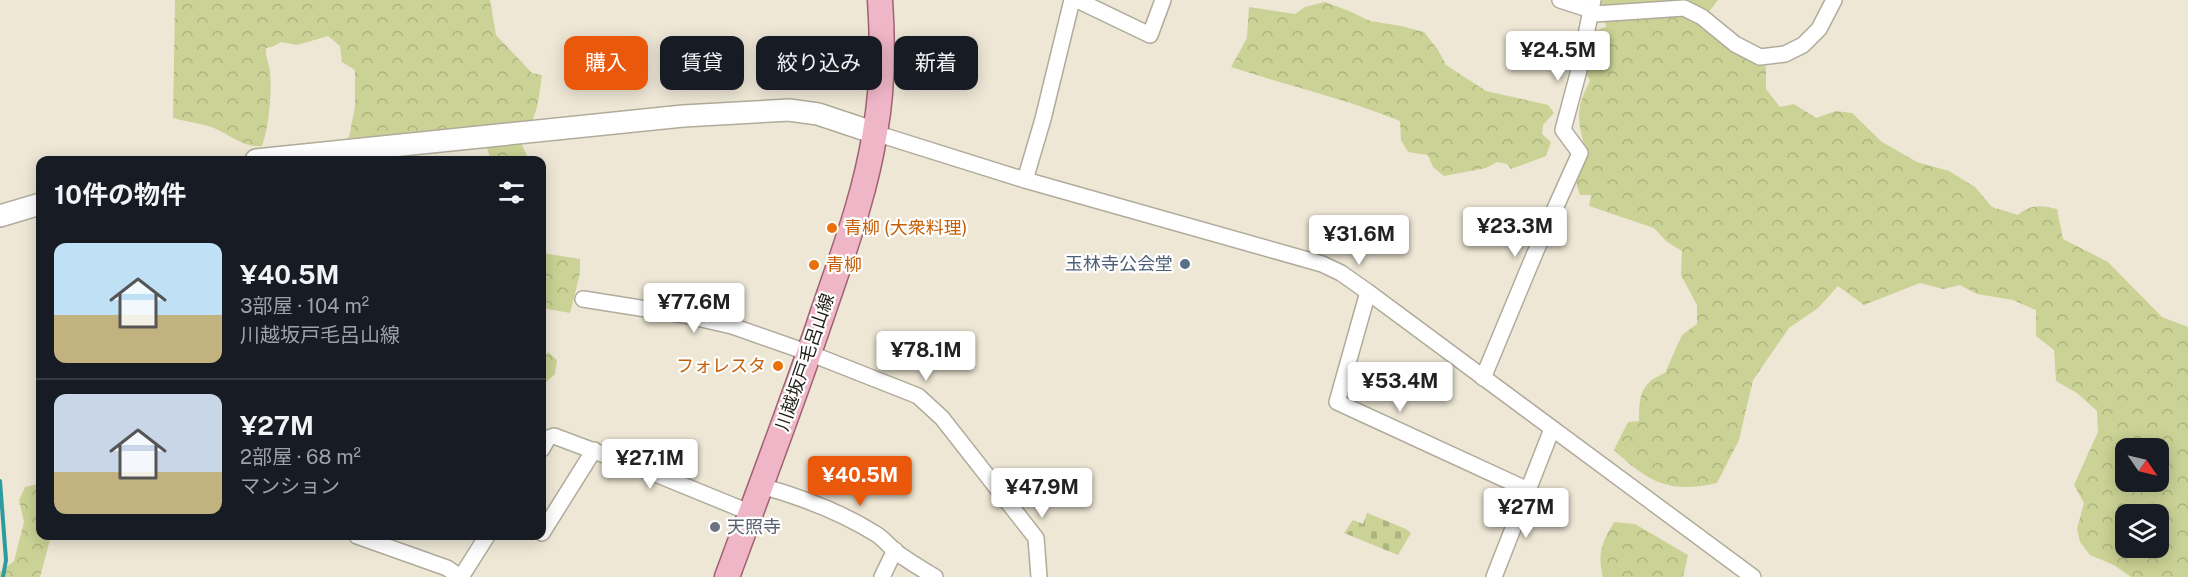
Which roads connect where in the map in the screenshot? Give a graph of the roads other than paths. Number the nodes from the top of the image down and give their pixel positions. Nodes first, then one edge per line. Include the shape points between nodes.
1 (880, 0) edge
2 (1072, 0) edge
3 (1077, 0) edge
4 (1163, 0) edge
5 (1560, 0) edge
6 (1834, 0) edge
7 (1592, 5) edge
8 (875, 133) junction
9 (296, 156) edge
10 (1025, 180) junction
11 (36, 205) edge
12 (0, 216) edge
13 (1368, 292) junction
14 (583, 299) dead end
15 (809, 353) junction
16 (1483, 378) junction
17 (1552, 429) junction
18 (546, 442) edge
19 (594, 450) junction
20 (761, 486) junction
21 (1528, 490) junction
22 (751, 513) junction
23 (546, 526) edge
24 (367, 540) edge
25 (484, 540) edge
26 (894, 550) junction
27 (454, 575) edge
28 (727, 577) edge
29 (882, 577) edge
30 (935, 577) edge
31 (1039, 577) edge
32 (1494, 577) edge
33 (1753, 577) edge

1 - 8 main road, 川越坂戸毛呂山線 via 881,87
2 - 10 street
3 - 4 street via 1150,35
5 - 7 street
6 - 7 street via 1819,29 1803,45 1785,54 1760,57 1684,8 1595,14
7 - 16 street via 1563,130 1580,153
8 - 9 street via 818,114 789,110
8 - 10 street
8 - 15 main road, 川越坂戸毛呂山線 via 855,216
10 - 13 street via 1322,264
11 - 12 street
13 - 16 street
13 - 21 street via 1337,402
14 - 15 street via 717,322
15 - 20 main road, 川越坂戸毛呂山線
15 - 31 street via 918,396 931,406 1036,538
16 - 17 street
17 - 21 street
17 - 33 street
18 - 19 street via 555,436
19 - 22 street
19 - 23 street
20 - 22 main road, 川越坂戸毛呂山線
20 - 26 street via 826,509 877,534
21 - 32 street
22 - 28 main road, 川越坂戸毛呂山線
24 - 27 street
25 - 27 street
26 - 29 street
26 - 30 street

